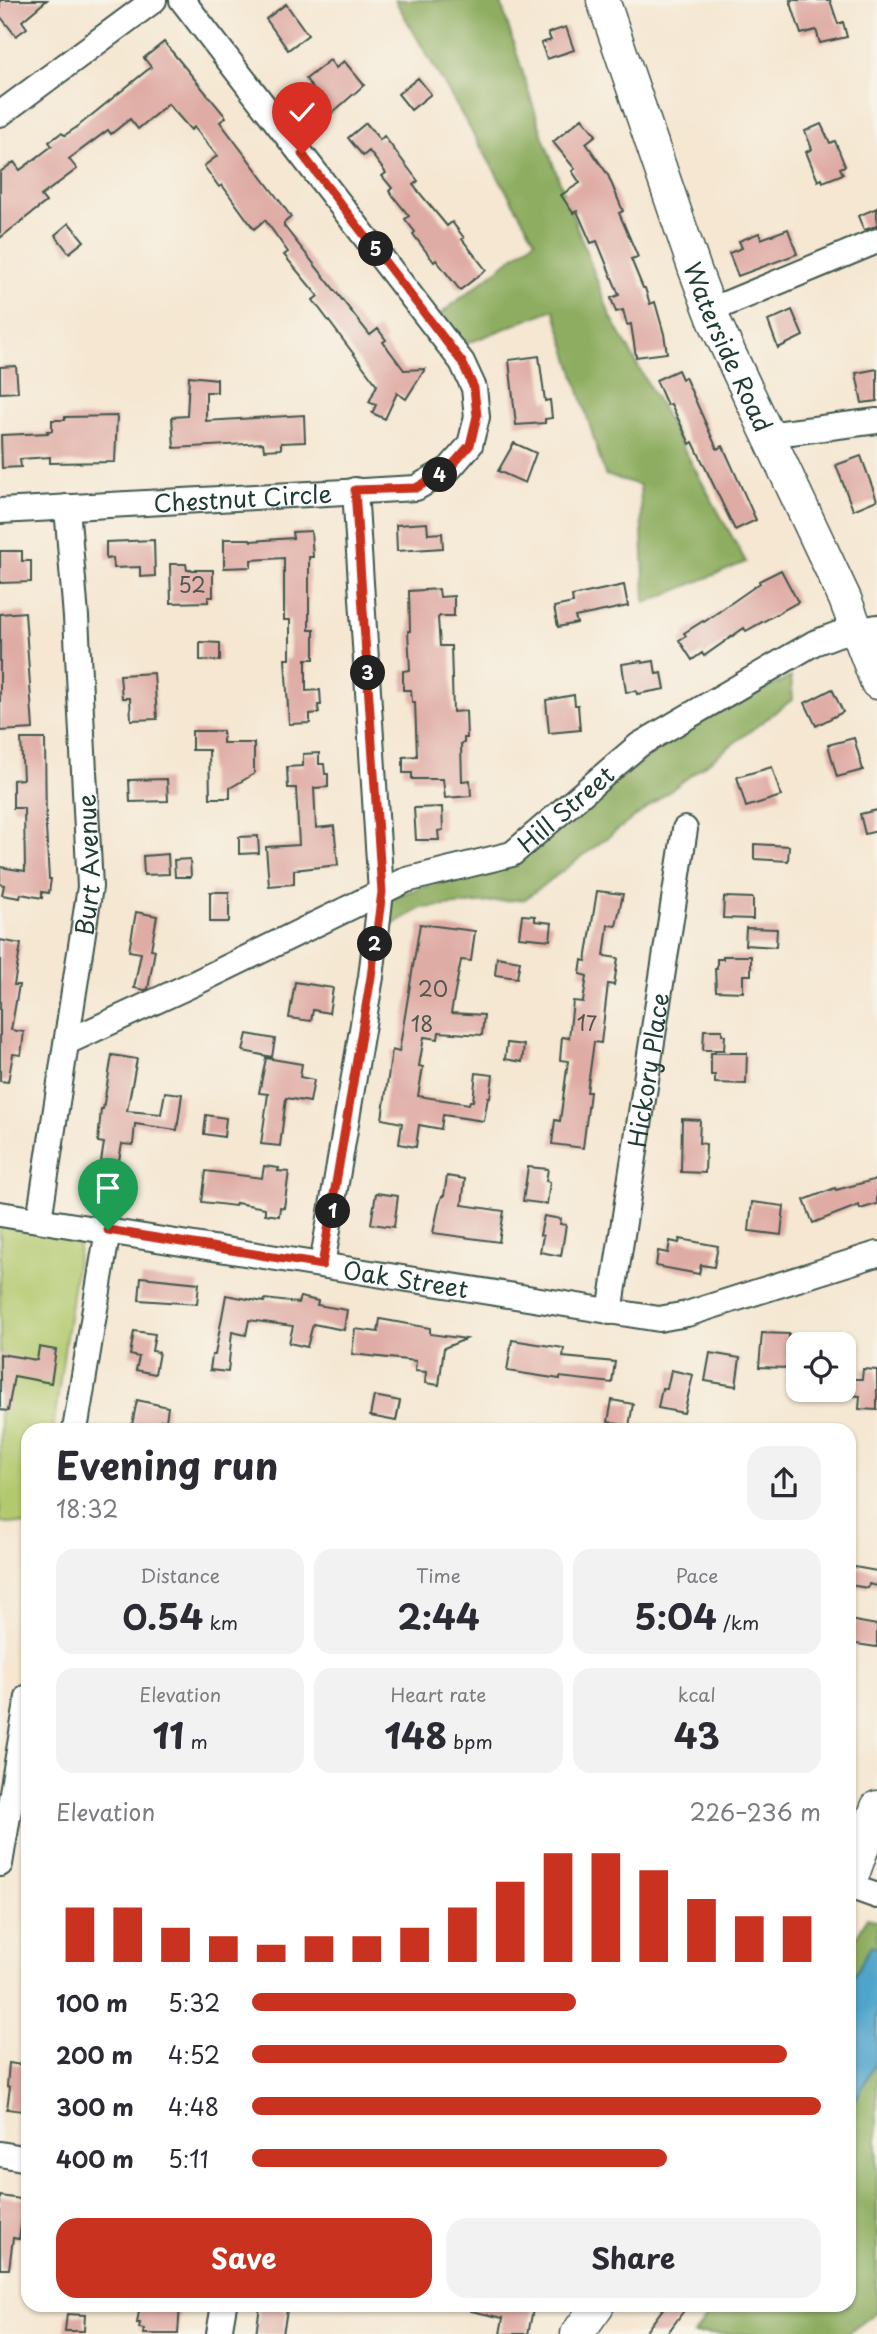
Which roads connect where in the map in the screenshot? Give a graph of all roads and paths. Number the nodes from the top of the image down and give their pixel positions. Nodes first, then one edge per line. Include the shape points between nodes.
1 (154, 0) edge
2 (183, 0) edge
3 (603, 0) edge
4 (0, 114) edge
5 (877, 241) edge
6 (711, 310) junction
7 (877, 421) edge
8 (767, 435) junction
9 (355, 490) junction
10 (67, 507) junction
11 (0, 511) edge
12 (867, 628) edge
13 (877, 683) edge
14 (685, 829) dead end
15 (382, 892) junction
16 (67, 1042) junction
17 (0, 1214) edge
18 (39, 1220) junction
19 (108, 1230) junction
20 (877, 1254) edge
21 (322, 1265) junction
22 (610, 1312) junction
23 (76, 1423) edge
24 (21, 1738) edge
25 (14, 1778) edge
26 (877, 1807) edge
27 (0, 1864) edge
28 (856, 1866) edge
29 (856, 1888) edge
30 (877, 1896) edge
31 (0, 2154) edge
32 (21, 2158) edge
33 (223, 2312) edge
34 (593, 2312) edge
35 (219, 2334) edge
36 (577, 2334) edge

1 - 4 street
2 - 9 street, Chestnut Circle via 462,362 474,388 477,416 470,445 449,469 416,488
3 - 6 main road, Waterside Road
5 - 6 street
6 - 8 main road, Waterside Road
7 - 8 street
8 - 12 main road, Waterside Road
9 - 10 street, Chestnut Circle
9 - 15 street
10 - 11 street, Chestnut Circle
10 - 16 street, Burt Avenue via 90,887
12 - 13 main road, Waterside Road
12 - 15 street, Hill Street via 814,643 639,745 512,854 406,880
14 - 22 street, Hickory Place
15 - 16 street, Hill Street
15 - 21 street
16 - 18 street, Burt Avenue
17 - 18 street, Oak Street
18 - 19 street, Oak Street
19 - 21 street, Oak Street
19 - 23 street
20 - 22 street, Oak Street via 687,1314 659,1319
21 - 22 street, Oak Street
24 - 25 street
25 - 27 street
26 - 28 main road
29 - 30 street
31 - 32 street
33 - 35 street
34 - 36 main road

